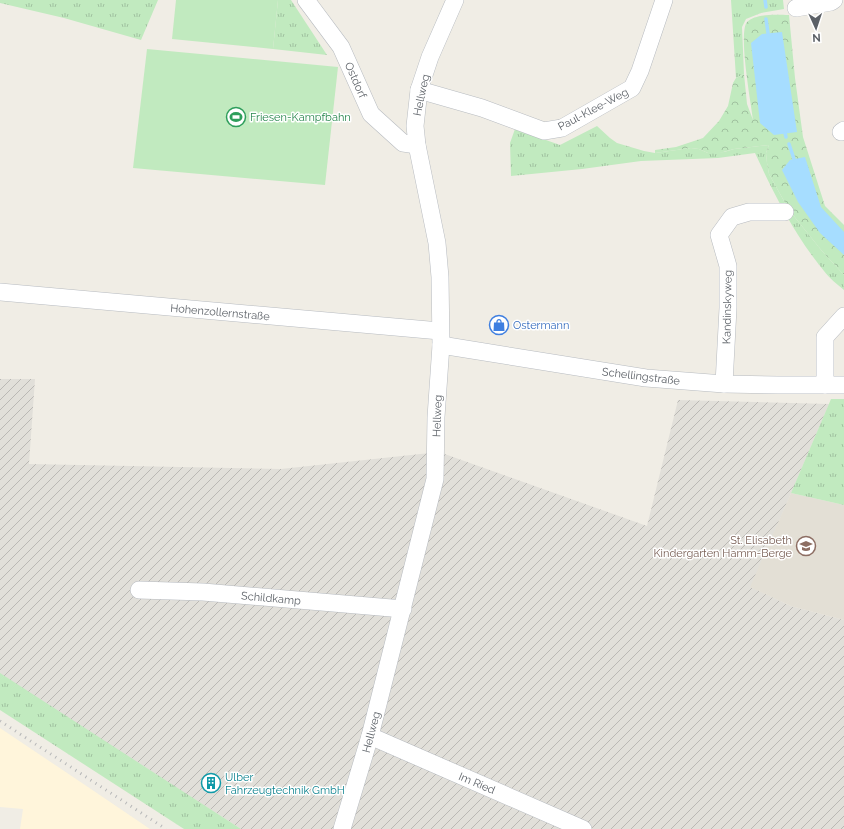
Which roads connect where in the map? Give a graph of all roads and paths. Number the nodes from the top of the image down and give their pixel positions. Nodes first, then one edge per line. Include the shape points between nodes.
1 (306, 0) edge
2 (456, 0) edge
3 (664, 0) edge
4 (834, 0) edge
5 (796, 8) dead end
6 (419, 90) junction
7 (417, 145) junction
8 (785, 212) dead end
9 (0, 292) edge
10 (844, 316) edge
11 (440, 338) junction
12 (724, 384) junction
13 (825, 385) junction
14 (844, 385) edge
15 (139, 590) dead end
16 (403, 609) junction
17 (370, 736) junction
18 (342, 829) edge
19 (584, 829) edge

1 - 7 street, Ostdorf via 341,47 371,114 402,143
2 - 6 street, Hellweg via 430,57
3 - 6 street, Paul-Klee-Weg via 632,88 562,128 544,131 482,108
4 - 5 street
6 - 7 street, Hellweg via 414,126
7 - 11 street, Hellweg via 437,243
8 - 12 street, Kandinskyweg via 749,212 732,217 719,235 728,266
9 - 11 street, Hohenzollernstraße
10 - 13 street via 824,337
11 - 12 street, Schellingstraße via 646,378
11 - 16 street, Hellweg via 435,479
12 - 13 street, Schellingstraße
13 - 14 street, Schellingstraße
15 - 16 street, Schildkamp via 203,592
16 - 17 street, Hellweg
17 - 18 street, Hellweg
17 - 19 street, Im Ried

